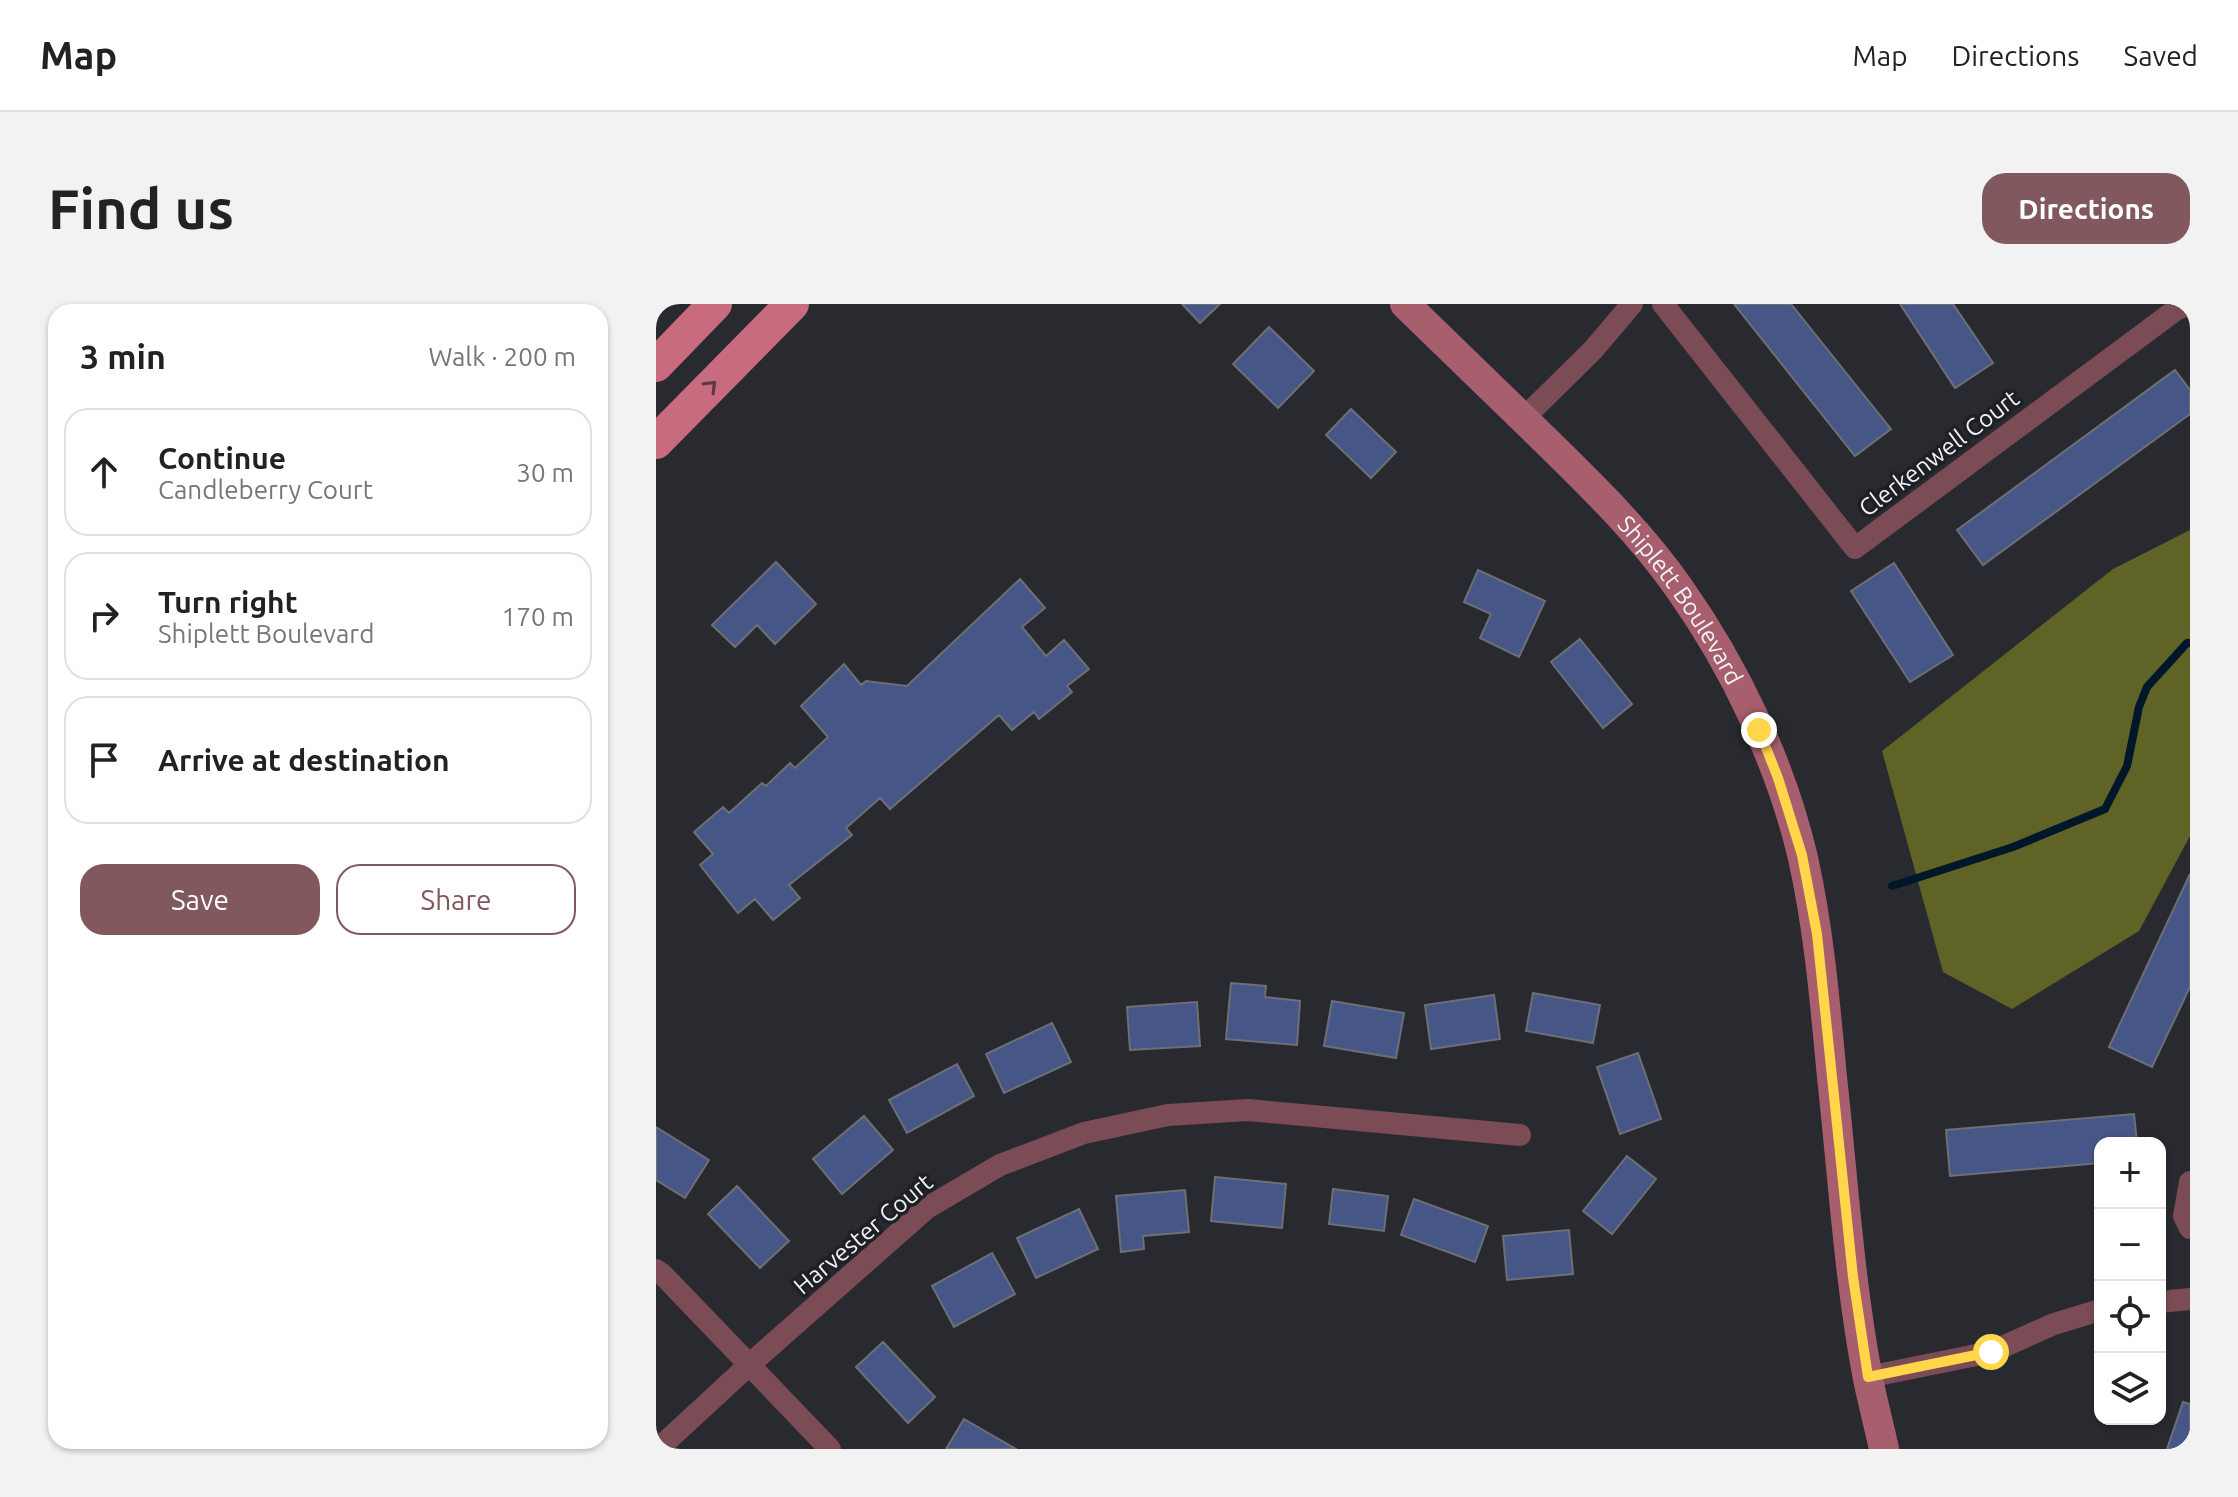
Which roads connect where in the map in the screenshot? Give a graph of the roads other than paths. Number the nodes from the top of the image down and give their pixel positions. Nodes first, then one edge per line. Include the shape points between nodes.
1 (715, 304) edge
2 (792, 304) edge
3 (1405, 304) edge
4 (1632, 304) edge
5 (1663, 304) edge
6 (2190, 304) edge
7 (656, 365) edge
8 (1523, 419) junction
9 (656, 442) edge
10 (1520, 1135) dead end
11 (2190, 1182) edge
12 (2190, 1228) edge
13 (656, 1270) edge
14 (2190, 1299) edge
15 (2166, 1301) edge
16 (2094, 1312) edge
17 (749, 1365) junction
18 (1868, 1377) junction
19 (658, 1449) edge
20 (830, 1449) edge
21 (1884, 1449) edge

1 - 7 main road
9 -> 2 main road
3 - 8 street, Shiplett Boulevard
4 - 8 street
5 - 6 street, Clerkenwell Court via 1855,548
8 - 18 street, Shiplett Boulevard via 1614,507 1679,588 1737,683 1778,778 1802,855 1817,934
10 - 17 street, Harvester Court via 1248,1110 1168,1115 1084,1133 1000,1165 927,1208
11 - 12 street via 2184,1216
13 - 17 street
14 - 15 street
16 - 18 street via 1991,1352
17 - 19 street, Harvester Court
17 - 20 street
18 - 21 street, Shiplett Boulevard

